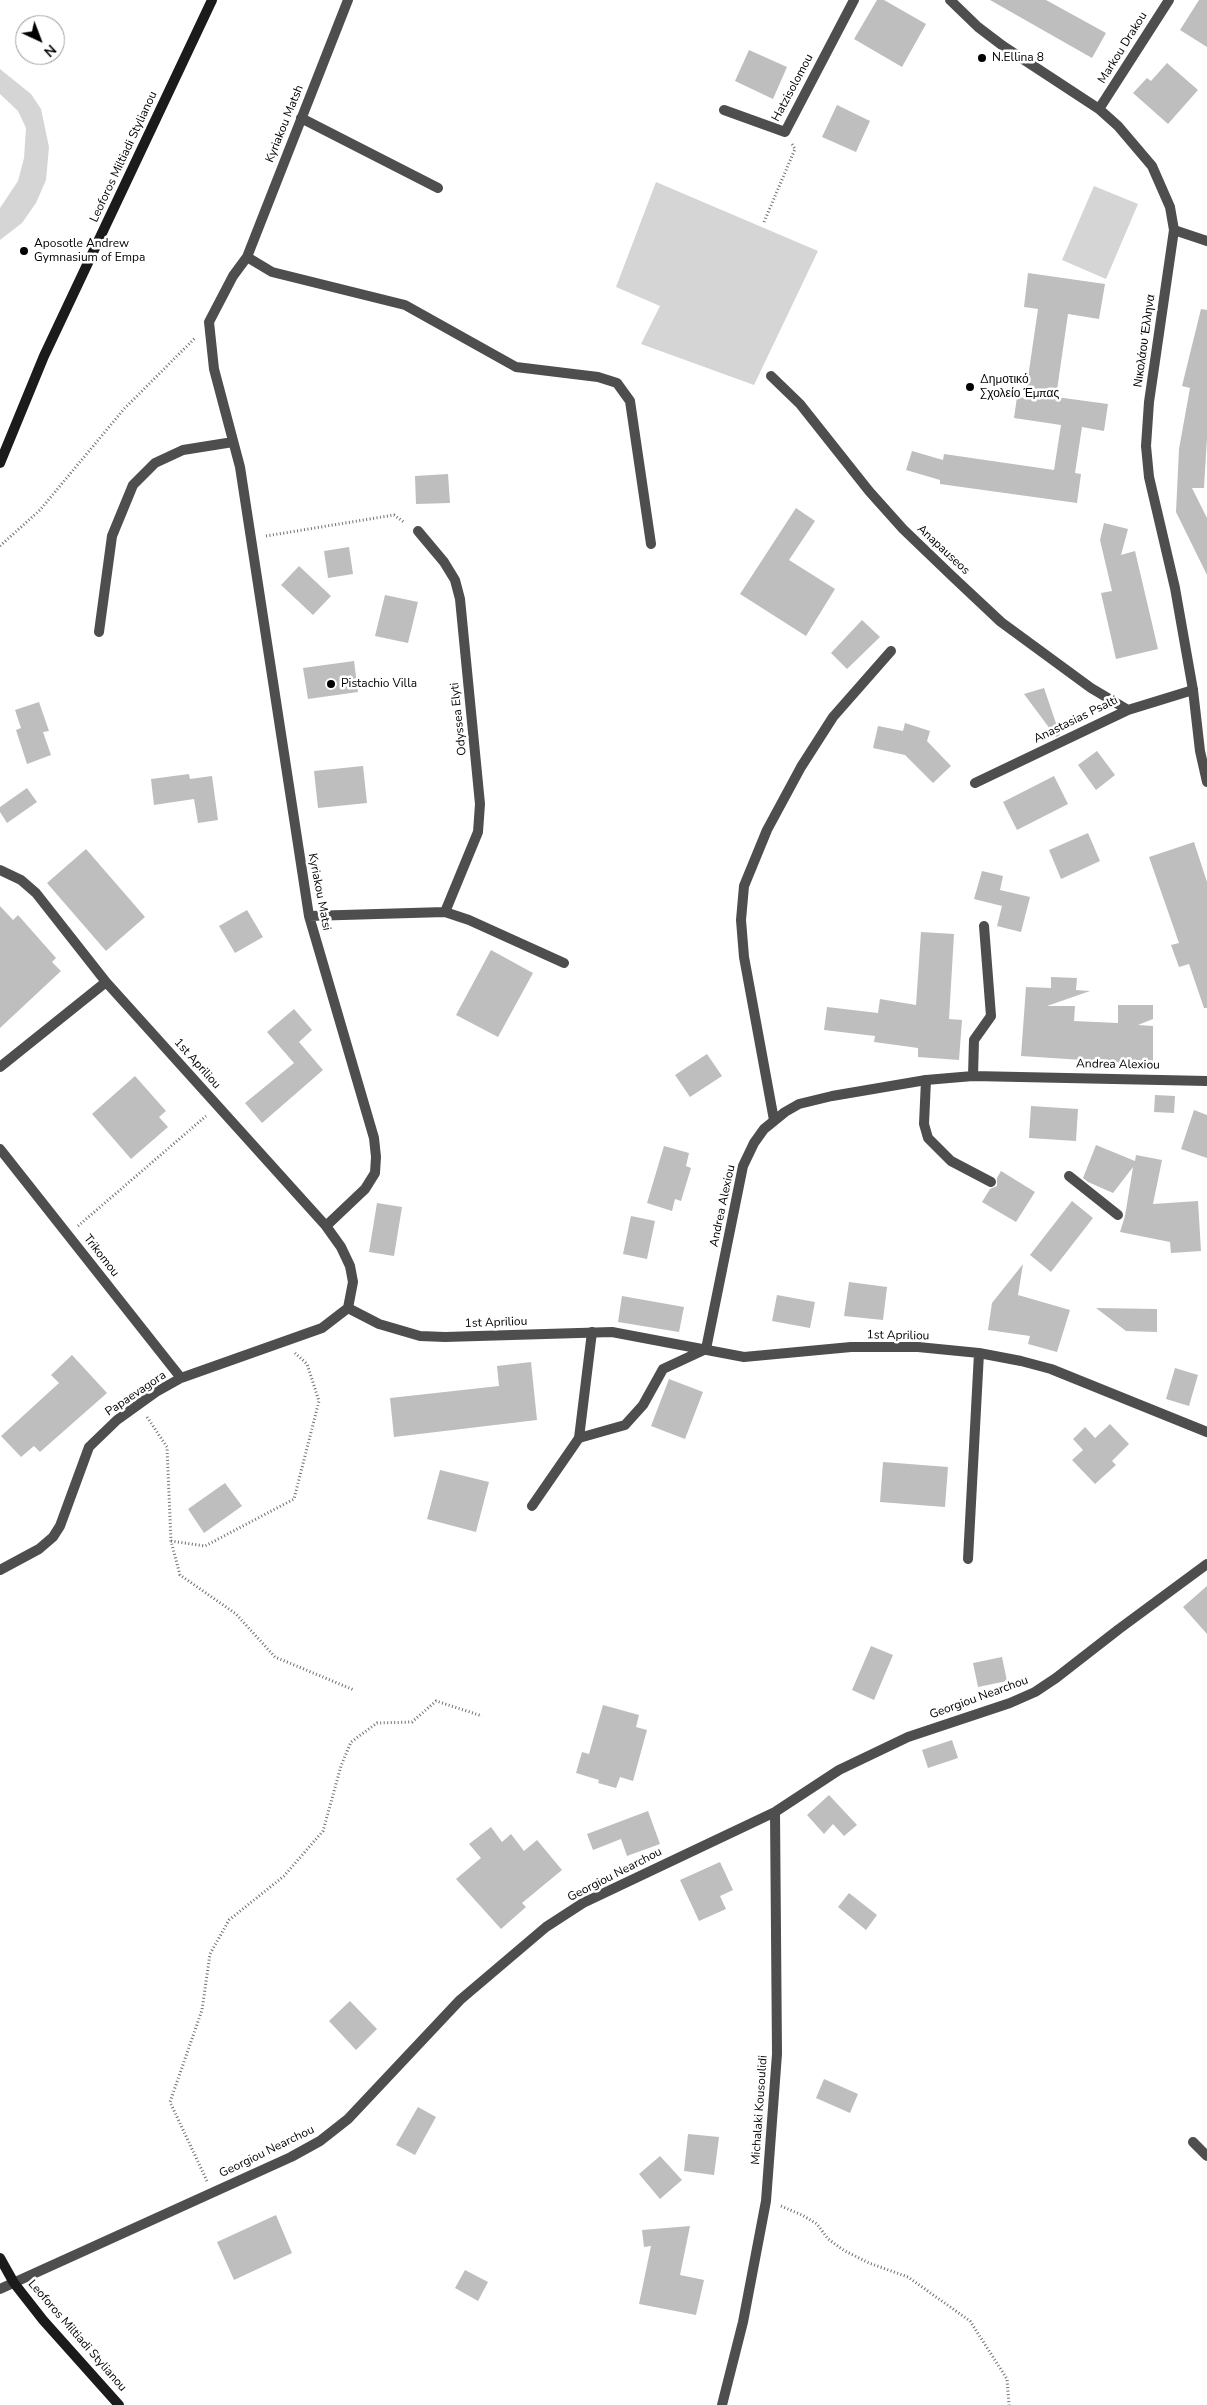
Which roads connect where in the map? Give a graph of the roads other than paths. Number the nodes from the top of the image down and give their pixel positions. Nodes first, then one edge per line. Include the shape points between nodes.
1 (212, 0) edge
2 (348, 0) edge
3 (854, 0) edge
4 (950, 0) edge
5 (1169, 0) edge
6 (1099, 109) junction
7 (724, 110) dead end
8 (301, 118) junction
9 (438, 188) dead end
10 (1174, 230) junction
11 (1207, 241) edge
12 (246, 257) junction
13 (209, 322) joint
14 (771, 376) dead end
15 (233, 442) junction
16 (0, 463) edge
17 (418, 531) road end
18 (651, 544) dead end
19 (99, 632) dead end
20 (891, 652) dead end
21 (1193, 690) junction
22 (1128, 710) junction
23 (1207, 782) edge
24 (974, 783) dead end
25 (0, 870) edge
26 (445, 912) junction
27 (309, 916) junction
28 (984, 926) dead end
29 (564, 963) dead end
30 (106, 982) junction
31 (0, 1068) edge
32 (973, 1076) junction
33 (926, 1080) junction
34 (1207, 1081) edge
35 (774, 1120) junction
36 (0, 1149) edge
37 (1069, 1176) dead end
38 (991, 1182) dead end
39 (1118, 1215) dead end
40 (326, 1226) junction
41 (348, 1308) junction
42 (592, 1332) junction
43 (706, 1349) junction
44 (979, 1353) junction
45 (182, 1378) junction
46 (1207, 1432) edge
47 (579, 1438) junction
48 (532, 1506) dead end
49 (968, 1559) dead end
50 (1207, 1564) edge
51 (0, 1570) edge
52 (775, 1812) junction
53 (1193, 2142) dead end
54 (1207, 2156) edge
55 (0, 2258) edge
56 (14, 2282) junction
57 (0, 2289) edge
58 (119, 2405) edge
59 (722, 2405) edge

1 - 16 main road, Leoforos Miltiadi Stylianou via 44,356
2 - 8 street, Kyriakou Matsh
3 - 7 street, Hatzisolomou via 785,132
4 - 6 street, Νικολάου Έλληνα via 978,28
5 - 6 street, Markou Drakou
6 - 10 street, Νικολάου Έλληνα via 1152,166 1170,207
8 - 9 street
8 - 12 street, Kyriakou Matsh
10 - 11 street
10 - 21 street, Νικολάου Έλληνα via 1146,446 1149,478 1175,588
12 - 13 street, Kyriakou Matsh
12 - 18 street via 272,272 405,305 516,368 598,377 617,383 630,401
13 - 15 street, Kyriakou Matsi via 214,369
14 - 22 street, Anapauseos via 806,410 903,529 1001,622
15 - 19 street via 183,450 155,463 134,485 112,536
15 - 27 street, Kyriakou Matsi via 240,467
17 - 26 street, Odyssea Elyti via 444,562 455,580 460,599 480,804 478,832
20 - 35 street via 833,718 801,767 767,830 744,886 741,920 744,956
21 - 22 street, Anastasias Psalti
21 - 23 street, Νικολάου Έλληνα
22 - 24 street, Anastasias Psalti
25 - 30 street, 1st Apriliou via 21,880 36,893
26 - 27 street
26 - 29 street
27 - 40 street, Kyriakou Matsi via 374,1138 376,1156 374,1173 366,1189
28 - 32 street via 991,1016 974,1040
30 - 31 street
30 - 40 street, 1st Apriliou
32 - 33 street, Andrea Alexiou
32 - 34 street, Andrea Alexiou
33 - 35 street, Andrea Alexiou via 799,1104
33 - 38 street via 924,1124 928,1138 951,1161
35 - 43 street, Andrea Alexiou via 754,1143 743,1166
36 - 45 street, Trikomou
37 - 39 street
40 - 41 street, 1st Apriliou via 350,1266 353,1282
41 - 42 street, 1st Apriliou via 379,1324 420,1336
41 - 45 street, Papaevagora via 322,1328
42 - 43 street, 1st Apriliou via 639,1335
42 - 47 street
43 - 44 street, 1st Apriliou via 744,1357 851,1347 918,1347
43 - 47 street via 663,1369 643,1405 625,1426
44 - 46 street, 1st Apriliou via 1051,1369
44 - 49 street
45 - 51 street, Papaevagora via 138,1404 89,1447 53,1537
47 - 48 street
50 - 52 street, Georgiou Nearchou via 1035,1692 908,1737 839,1770
52 - 56 street, Georgiou Nearchou via 583,1903 546,1928 460,2000 348,2119 320,2141
52 - 59 street, Michalaki Kousoulidi via 777,2054 766,2201 743,2322
53 - 54 street
55 - 56 main road, Leoforos Miltiadi Stylianou
56 - 57 street, Georgiou Nearchou
56 - 58 main road, Leoforos Miltiadi Stylianou via 43,2320

